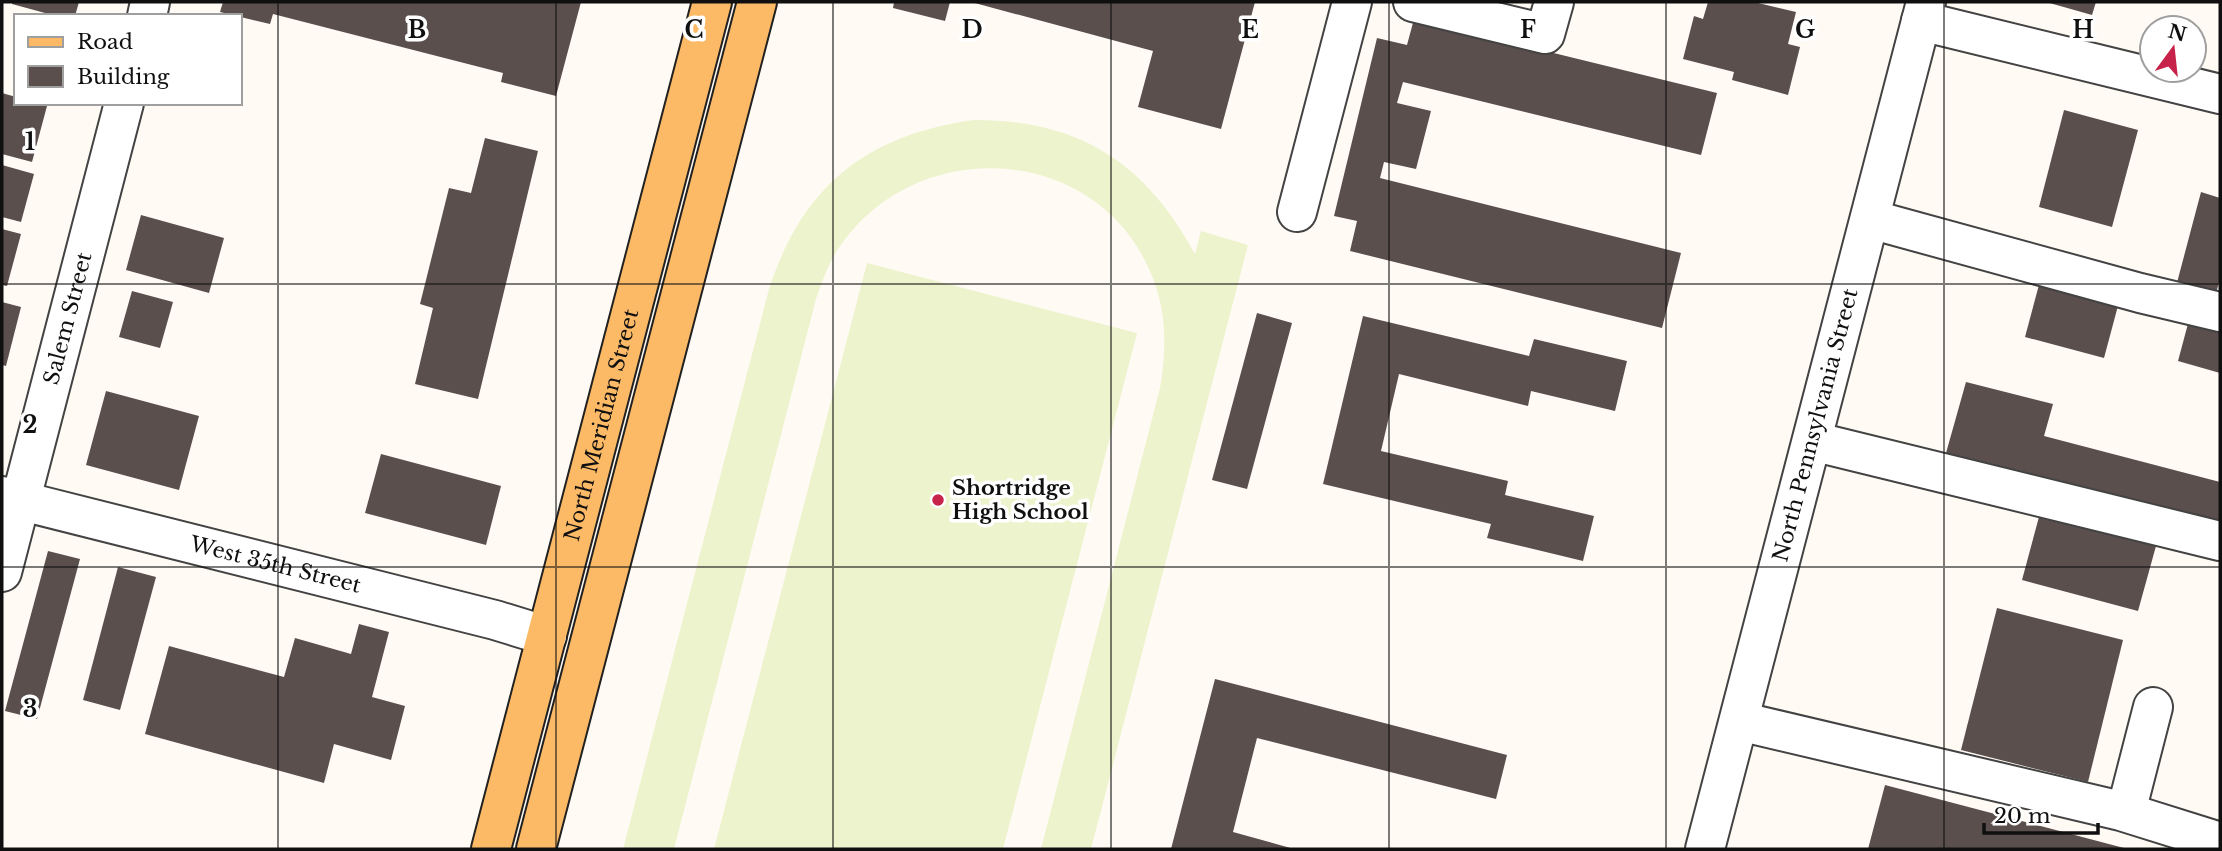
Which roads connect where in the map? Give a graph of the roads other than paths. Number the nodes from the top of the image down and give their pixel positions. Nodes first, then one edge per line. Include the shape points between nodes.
1 (712, 2) edge
2 (757, 2) edge
3 (1352, 2) edge
4 (1413, 2) edge
5 (1554, 2) edge
6 (1924, 11) edge
7 (2220, 94) edge
8 (123, 105) edge
9 (1297, 212) dead end
10 (1870, 219) junction
11 (2220, 312) edge
12 (1812, 441) junction
13 (11, 498) edge
14 (2220, 541) edge
15 (2, 572) edge
16 (547, 636) junction
17 (2152, 708) dead end
18 (1739, 722) junction
19 (2126, 812) junction
20 (2220, 842) edge
21 (491, 849) edge
22 (536, 849) edge
23 (1705, 849) edge

1 - 16 main road, North Meridian Street
2 - 22 main road, North Meridian Street
3 - 9 street
4 - 5 street via 1545,34
6 - 7 street
6 - 10 street, North Pennsylvania Street
8 - 13 street, Salem Street
10 - 11 street
10 - 12 street, North Pennsylvania Street
12 - 14 street
12 - 18 street, North Pennsylvania Street
13 - 15 street, Salem Street
13 - 16 street, West 35th Street
16 - 21 main road, North Meridian Street
17 - 19 street
18 - 19 street
18 - 23 street, North Pennsylvania Street
19 - 20 street

